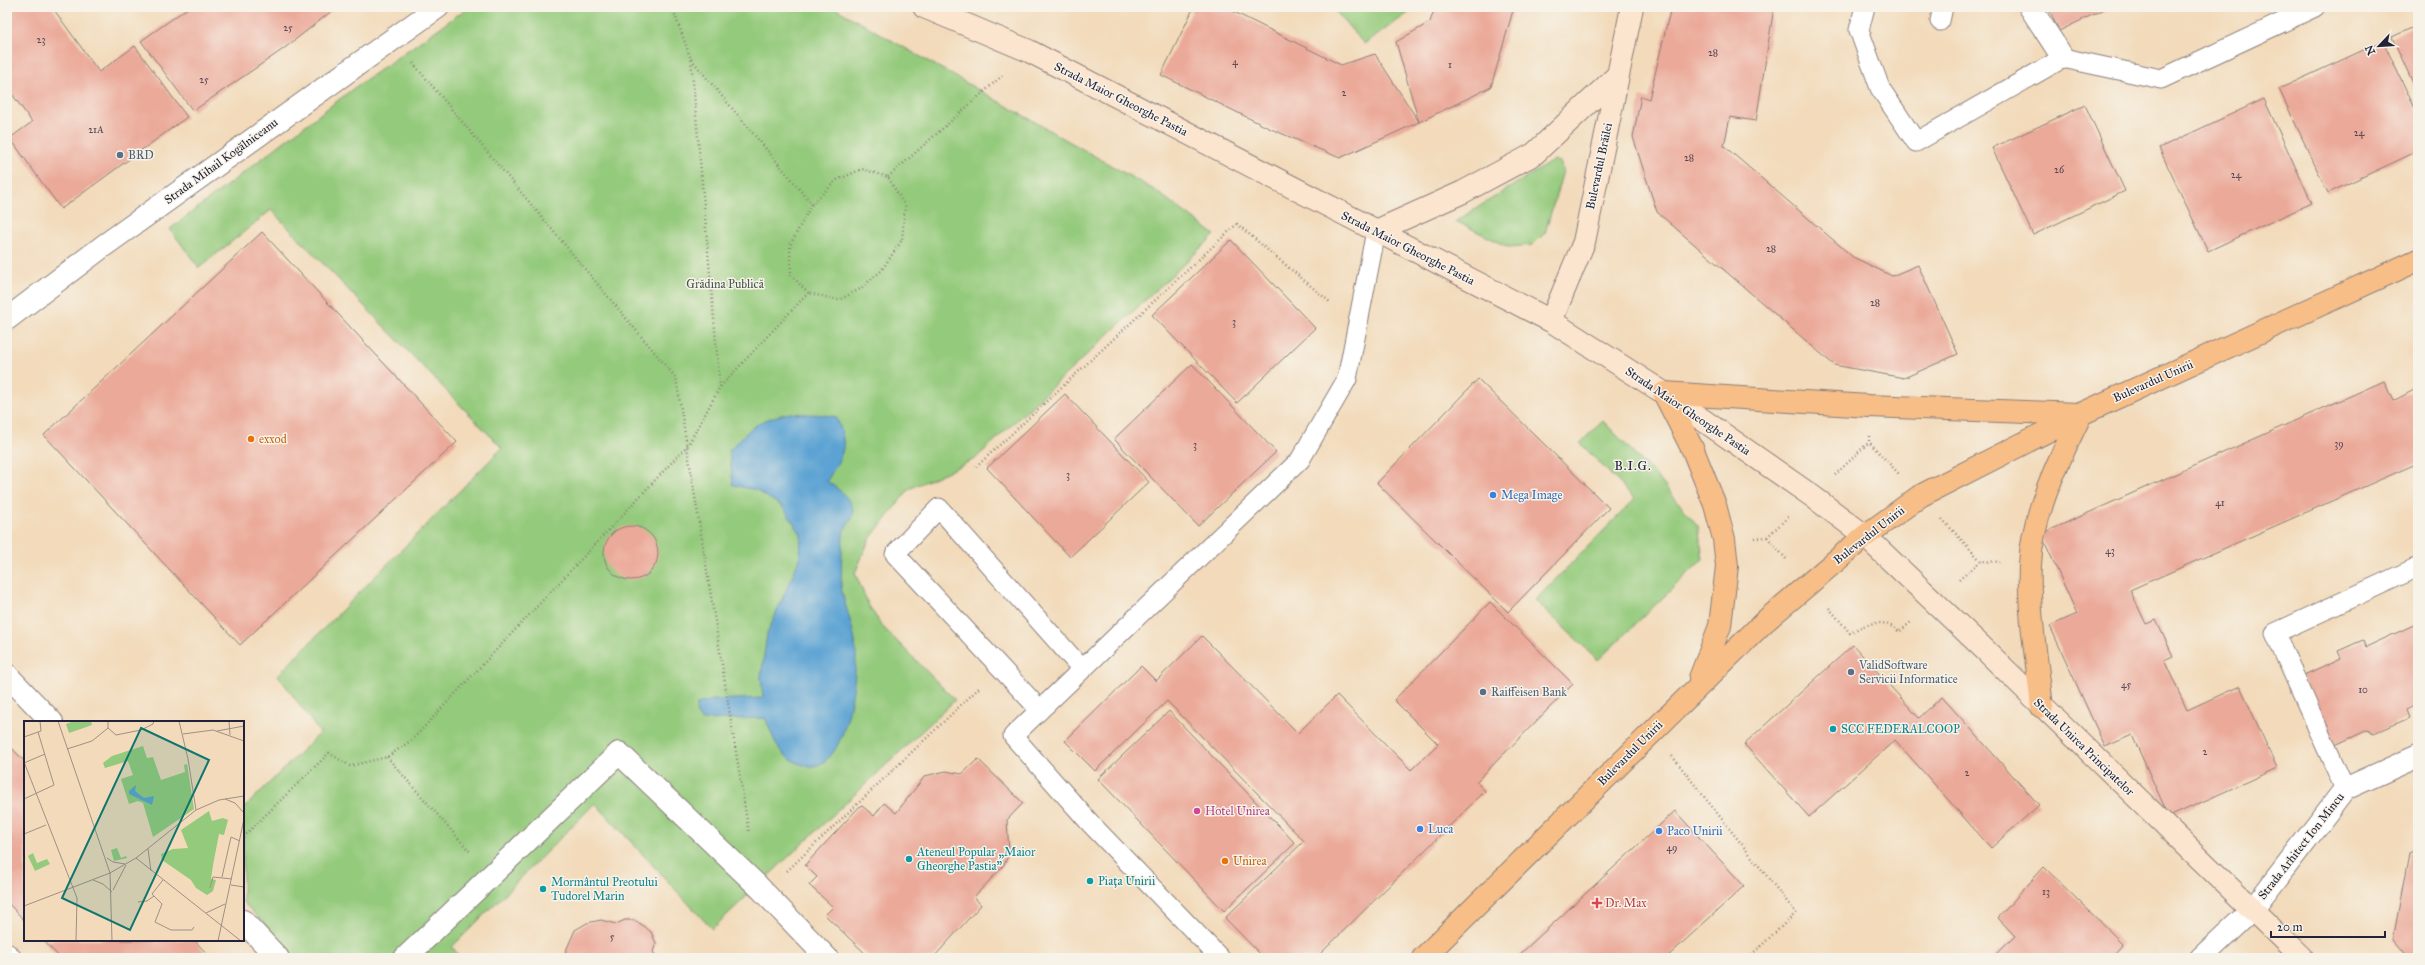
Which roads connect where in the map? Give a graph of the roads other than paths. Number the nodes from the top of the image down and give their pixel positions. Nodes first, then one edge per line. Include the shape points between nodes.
1 (438, 7) edge
2 (924, 7) edge
3 (1632, 7) edge
4 (1866, 7) edge
5 (2030, 7) edge
6 (2315, 7) edge
7 (2063, 58) junction
8 (1618, 75) junction
9 (1376, 231) junction
10 (2418, 260) edge
11 (7, 319) edge
12 (1551, 321) junction
13 (1664, 393) junction
14 (2081, 414) junction
15 (1865, 536) junction
16 (2418, 567) edge
17 (1082, 669) junction
18 (7, 675) edge
19 (1698, 685) junction
20 (2042, 707) junction
21 (1040, 710) junction
22 (51, 721) edge
23 (2418, 756) edge
24 (2345, 789) junction
25 (2252, 909) junction
26 (244, 922) edge
27 (7, 955) edge
28 (10, 958) edge
29 (278, 958) edge
30 (404, 958) edge
31 (827, 958) edge
32 (1220, 958) edge
33 (1423, 958) edge
34 (2201, 958) edge
35 (2302, 958) edge

1 - 11 street, Strada Mihail Kogălniceanu via 128,228
2 - 9 main road, Strada Maior Gheorghe Pastia via 1029,52
3 - 8 main road, Bulevardul Brăilei
4 - 7 lane via 1859,30 1880,88 1916,142
5 - 7 street
6 - 7 lane via 2161,79
8 - 9 main road via 1534,154 1463,192
8 - 12 main road, Bulevardul Brăilei via 1584,242
9 - 12 main road, Strada Maior Gheorghe Pastia
9 - 17 lane via 1347,379 1300,460
10 - 14 main road, Bulevardul Unirii
12 - 13 main road, Strada Maior Gheorghe Pastia
13 - 14 main road via 1869,406
13 - 15 main road, Strada Maior Gheorghe Pastia
13 - 19 main road via 1693,450 1715,505 1724,539 1727,566 1720,626
14 - 15 main road, Bulevardul Unirii via 1920,496
14 - 20 main road via 2060,458 2038,520 2030,564 2030,602
15 - 19 main road, Bulevardul Unirii via 1769,617
15 - 20 main road, Strada Unirea Principatelor
16 - 24 lane via 2275,633
17 - 21 lane
17 - 21 lane via 939,508 895,554
18 - 22 street
19 - 33 main road, Bulevardul Unirii
20 - 25 main road, Strada Unirea Principatelor
21 - 32 lane via 1013,736 1090,823
23 - 24 street, Strada Arhitect Ion Mincu
24 - 25 street, Strada Arhitect Ion Mincu
25 - 34 street, Strada Arhitect Ion Mincu
25 - 35 main road, Strada Unirea Principatelor
26 - 29 street
27 - 28 street
30 - 31 street via 619,753 761,890

